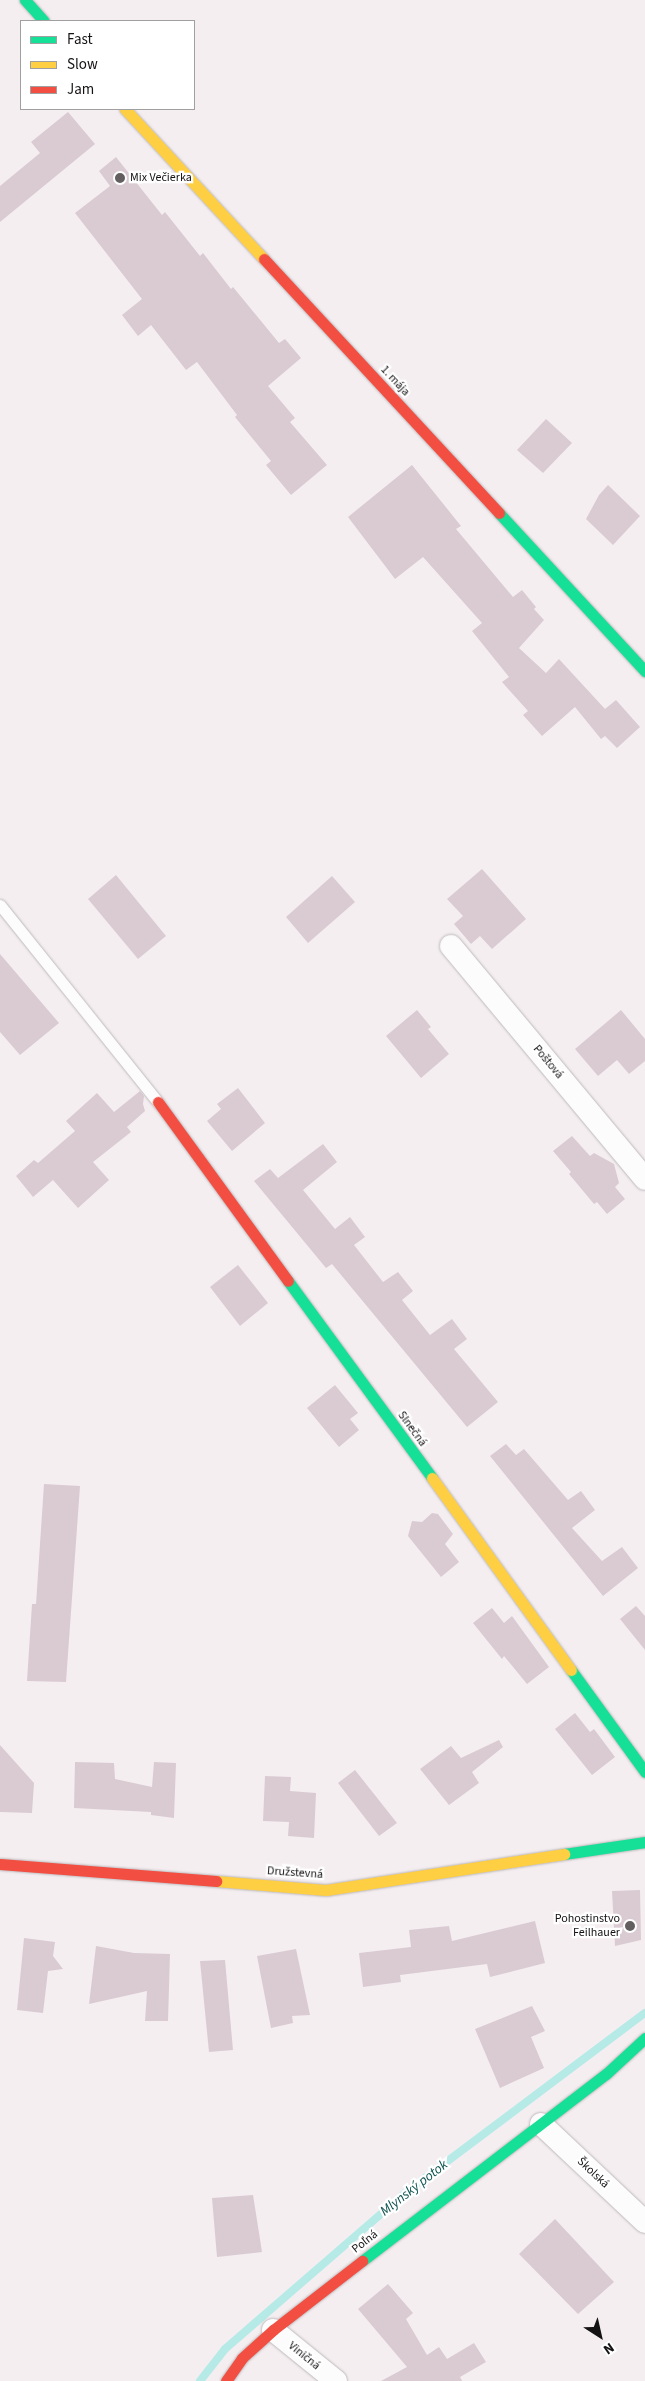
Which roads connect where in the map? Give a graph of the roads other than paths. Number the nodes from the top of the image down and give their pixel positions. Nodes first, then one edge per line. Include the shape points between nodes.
1 (25, 0) edge
2 (43, 20) edge
3 (126, 110) edge
4 (645, 671) edge
5 (0, 905) edge
6 (451, 946) dead end
7 (158, 1102) joint
8 (645, 1179) edge
9 (645, 1772) edge
10 (645, 1842) edge
11 (0, 1864) edge
12 (645, 2038) edge
13 (541, 2124) junction
14 (645, 2222) edge
15 (273, 2330) junction
16 (226, 2381) edge
17 (336, 2381) edge

1 - 2 street
3 - 4 street, 1. mája
5 - 7 lane
6 - 8 street, Poštová
7 - 9 street, Slnečná
10 - 11 street, Družstevná via 326,1890
12 - 13 street, Poľná via 606,2074
13 - 14 street, Školská
13 - 15 street, Poľná
15 - 16 street, Poľná via 237,2355
15 - 17 street, Viničná

